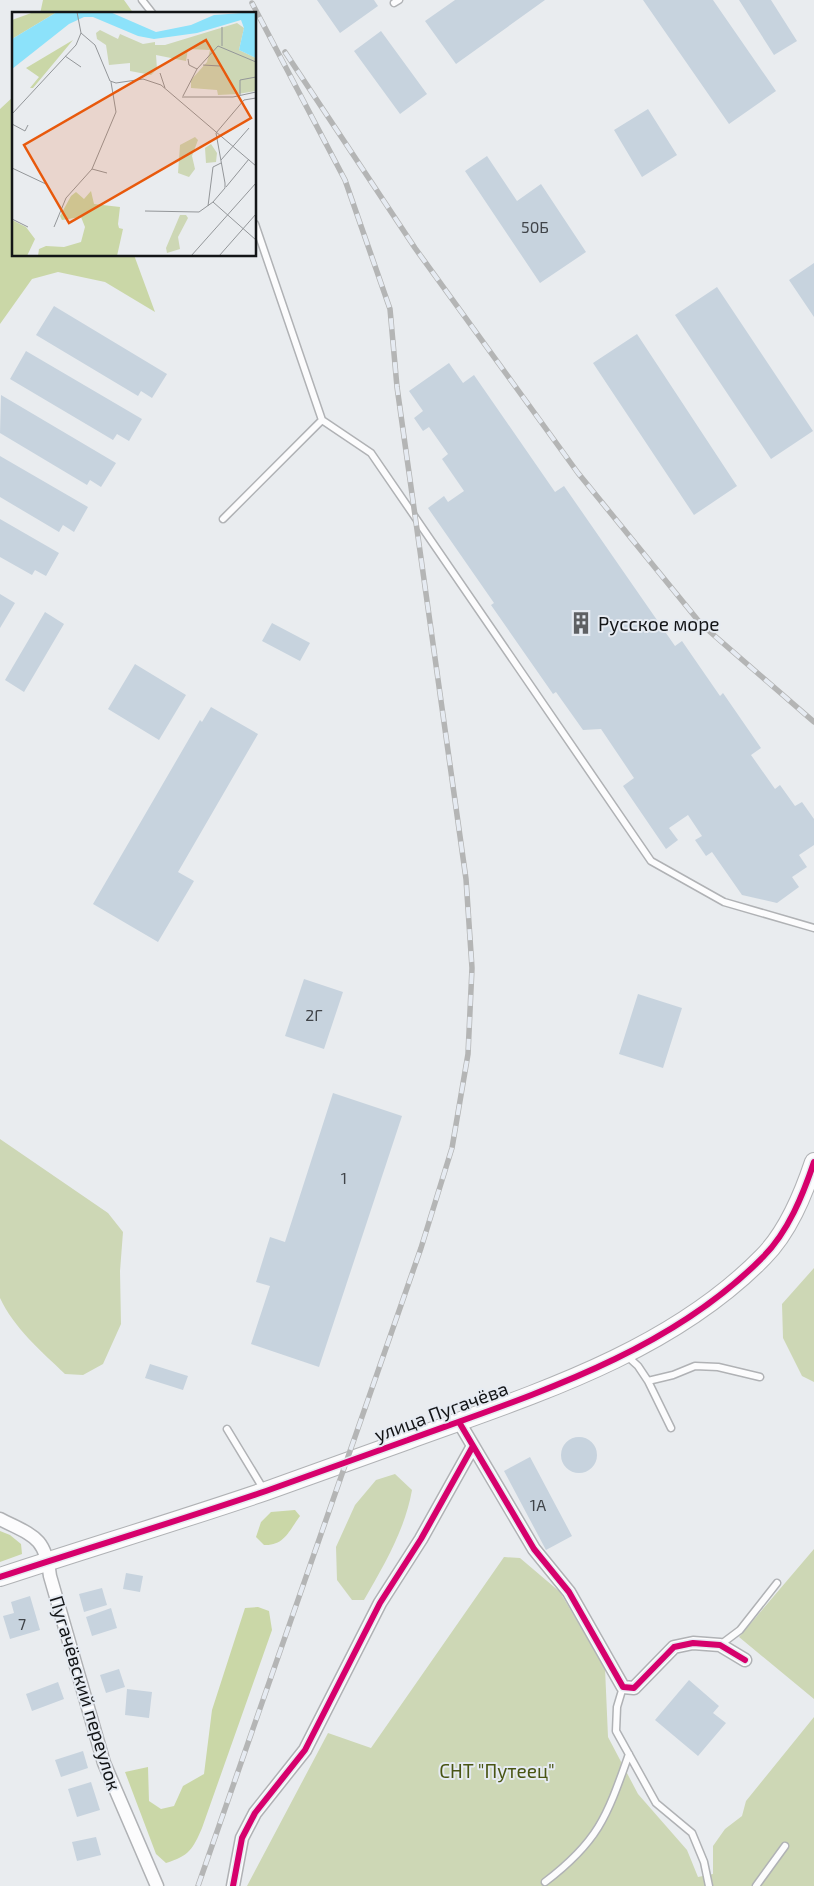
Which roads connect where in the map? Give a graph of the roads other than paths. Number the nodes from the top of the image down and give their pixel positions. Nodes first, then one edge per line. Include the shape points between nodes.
1 (142, 0) edge
2 (151, 12) edge
3 (256, 227) edge
4 (322, 420) junction
5 (223, 519) dead end
6 (814, 928) edge
7 (814, 1162) edge
8 (624, 1354) junction
9 (760, 1377) dead end
10 (648, 1381) junction
11 (459, 1422) junction
12 (671, 1428) dead end
13 (227, 1429) dead end
14 (474, 1446) junction
15 (265, 1491) junction
16 (0, 1519) edge
17 (48, 1561) junction
18 (0, 1577) edge
19 (777, 1583) dead end
20 (720, 1645) junction
21 (746, 1660) dead end
22 (623, 1687) junction
23 (629, 1754) junction
24 (784, 1846) dead end
25 (545, 1882) dead end
26 (157, 1886) edge
27 (233, 1886) edge
28 (709, 1886) edge
29 (756, 1886) edge

1 - 2 lane
3 - 4 lane
4 - 5 lane
4 - 6 lane via 371,453 651,861 724,902
7 - 8 street, улица Пугачёва via 807,1185 788,1223 765,1256 720,1296
8 - 10 lane
8 - 11 street, улица Пугачёва via 590,1372
9 - 10 lane via 718,1367 695,1366
10 - 12 lane
11 - 14 street
11 - 15 street, улица Пугачёва
13 - 15 lane
14 - 22 street via 534,1549 570,1592
14 - 27 street via 380,1603 305,1750 255,1813 242,1838
15 - 17 street, улица Пугачёва
16 - 17 street, Пугачёвский переулок via 34,1536 44,1547
17 - 18 street, улица Пугачёва
17 - 26 street, Пугачёвский переулок via 104,1763
19 - 20 lane via 740,1630
20 - 21 street
20 - 22 street via 694,1643 674,1647 634,1688
22 - 23 lane via 616,1707 616,1730
23 - 25 lane via 609,1811 596,1834 569,1864
23 - 28 lane via 656,1803 692,1833 704,1862
24 - 29 lane

